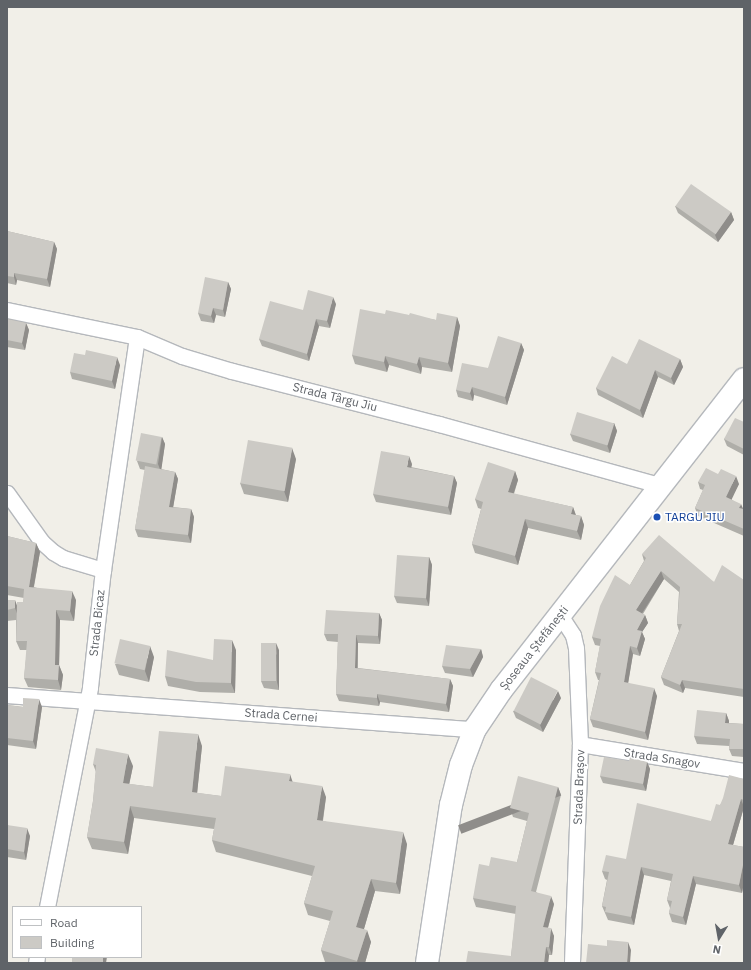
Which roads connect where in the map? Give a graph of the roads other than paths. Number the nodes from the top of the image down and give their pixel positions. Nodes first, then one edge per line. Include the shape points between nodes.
1 (7, 310) edge
2 (137, 337) junction
3 (744, 379) edge
4 (662, 486) junction
5 (7, 493) edge
6 (103, 570) junction
7 (560, 615) junction
8 (7, 694) edge
9 (88, 701) junction
10 (475, 729) junction
11 (580, 744) junction
12 (744, 771) edge
13 (47, 906) edge
14 (427, 963) edge
15 (572, 963) edge

1 - 2 street, Strada Târgu Jiu
2 - 4 street, Strada Târgu Jiu via 182,356 232,371 439,424
2 - 6 street, Strada Bicaz
3 - 4 main road, Șoseaua Ștefănești
4 - 7 main road, Șoseaua Ștefănești
5 - 6 street via 42,542 53,552 69,560
6 - 9 street, Strada Bicaz
7 - 10 main road, Șoseaua Ștefănești via 490,704
7 - 11 street, Strada Brașov via 573,635 576,648
8 - 9 street, Strada Cernei
9 - 10 street, Strada Cernei
9 - 13 street, Strada Bicaz
10 - 14 main road, Șoseaua Ștefănești via 461,765 451,804
11 - 12 street, Strada Snagov
11 - 15 street, Strada Brașov

